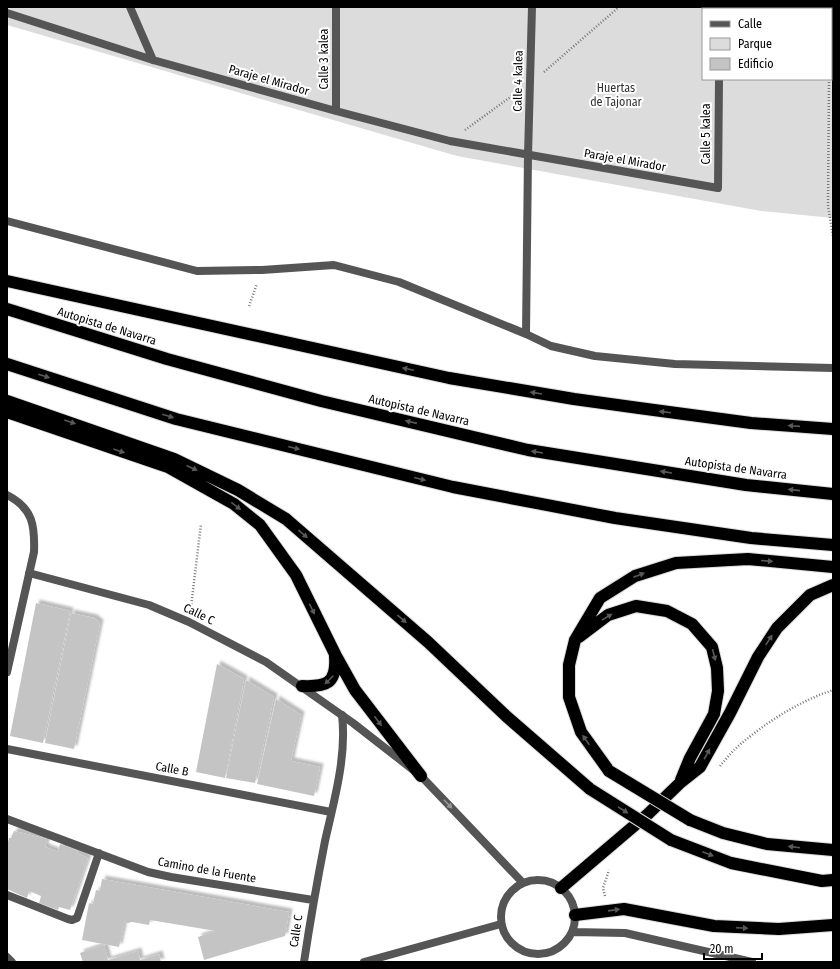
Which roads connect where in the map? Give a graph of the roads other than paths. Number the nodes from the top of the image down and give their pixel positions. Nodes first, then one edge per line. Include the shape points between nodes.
1 (130, 7) edge
2 (336, 7) edge
3 (532, 7) edge
4 (7, 13) edge
5 (153, 60) junction
6 (719, 80) edge
7 (336, 111) junction
8 (528, 155) junction
9 (718, 188) joint
10 (7, 221) edge
11 (7, 281) edge
12 (7, 309) edge
13 (526, 334) junction
14 (7, 364) edge
15 (833, 368) edge
16 (7, 400) edge
17 (7, 412) edge
18 (833, 429) edge
19 (833, 494) edge
20 (7, 495) edge
21 (833, 545) edge
22 (833, 567) edge
23 (29, 573) junction
24 (833, 585) edge
25 (575, 640) junction
26 (334, 653) junction
27 (7, 672) edge
28 (302, 686) junction
29 (342, 715) junction
30 (7, 749) edge
31 (421, 776) junction
32 (681, 782) junction
33 (332, 812) junction
34 (7, 820) edge
35 (833, 850) edge
36 (99, 853) junction
37 (833, 880) edge
38 (522, 883) junction
39 (561, 888) junction
40 (7, 894) edge
41 (313, 900) junction
42 (575, 915) junction
43 (501, 924) junction
44 (833, 925) edge
45 (572, 932) junction
46 (7, 957) edge
47 (531, 958) edge
48 (12, 962) edge
49 (304, 962) edge
50 (364, 962) edge
51 (752, 962) edge

1 - 5 street
2 - 7 street, Calle 3 kalea
3 - 8 street, Calle 4 kalea
4 - 5 street, Paraje el Mirador
5 - 7 street, Paraje el Mirador
6 - 9 street, Calle 5 kalea
7 - 8 street, Paraje el Mirador via 450,141
8 - 9 street, Paraje el Mirador
8 - 13 street
10 - 13 street via 198,271 334,265 399,282
18 -> 11 highway via 751,423 574,399 449,378
19 -> 12 highway, Autopista de Navarra via 746,485 528,450 321,401 183,364
13 - 15 street via 551,346 596,356 675,364
14 -> 21 highway via 176,419 453,488 615,518 751,538
16 -> 37 highway, bridge via 174,459 238,490 286,520 428,642 506,716 590,789 671,840 731,863 822,881
17 -> 26 highway via 168,468 234,504 260,525 296,575
20 - 23 street via 23,506 32,522 34,552
25 -> 22 highway via 600,598 635,576 676,563 748,559
23 - 27 street
23 - 28 street, Calle C via 149,606 189,622 266,662
32 -> 24 highway via 700,767 758,657 777,628 810,595
25 -> 32 highway via 608,615 636,606 667,611 692,624 712,647 717,668 718,691 714,714 690,758
35 -> 25 highway, bridge via 767,844 723,833 690,820 608,771 581,732 569,697 569,665
26 -> 28 highway via 335,667 331,678 322,685
26 -> 31 highway via 355,690
28 - 29 street, Calle C
29 - 31 street, Calle C
29 - 33 street, Calle C via 343,744
30 - 33 street, Calle B
31 -> 38 street, Calle C
32 - 39 highway via 648,814
33 - 41 street, Calle C
34 - 36 street, Camino de la Fuente
36 - 40 street via 77,918 68,919
36 - 41 street, Camino de la Fuente via 148,872
38 - 39 street via 542,880 552,882
38 - 43 street via 504,900
39 - 42 street via 568,895
41 - 49 street, Calle C
42 -> 44 highway via 624,909 714,926 779,929
42 - 45 street
43 - 47 street via 504,935 511,944
43 - 50 street
45 - 47 street via 556,950
45 - 51 street via 625,933
46 - 48 street

